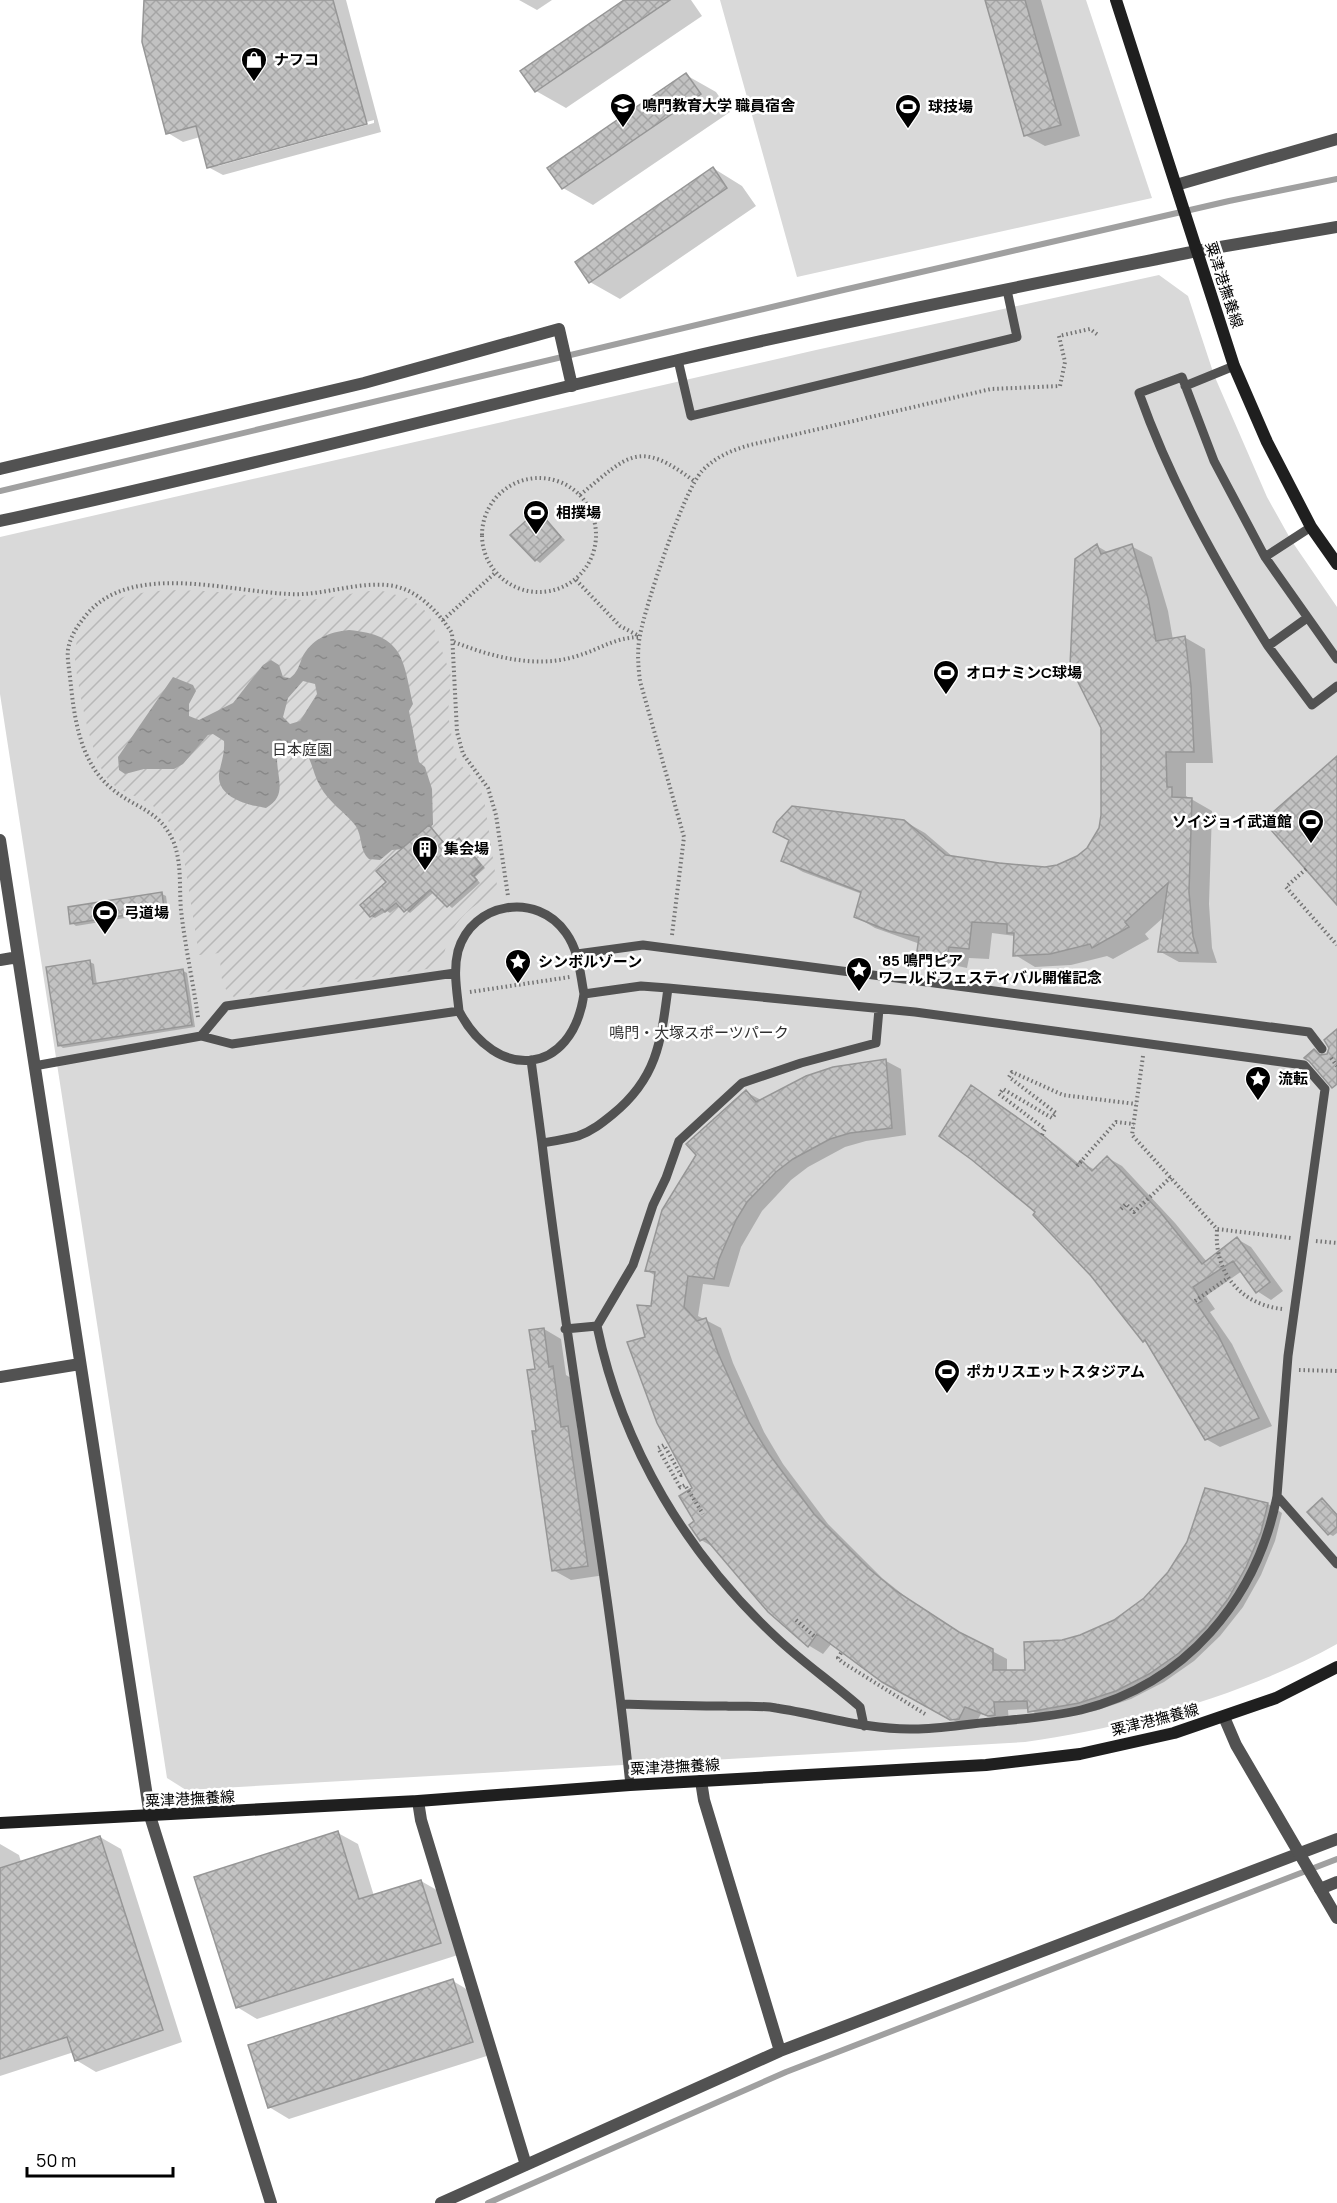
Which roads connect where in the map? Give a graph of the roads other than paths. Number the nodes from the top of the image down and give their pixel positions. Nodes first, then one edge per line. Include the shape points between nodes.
1 (1116, 0) edge
2 (1337, 139) edge
3 (1177, 188) junction
4 (1337, 227) edge
5 (1197, 251) junction
6 (1006, 290) junction
7 (678, 360) junction
8 (1234, 366) junction
9 (572, 386) junction
10 (1185, 386) junction
11 (0, 469) edge
12 (0, 521) edge
13 (1311, 527) junction
14 (1265, 557) junction
15 (1337, 564) edge
16 (1307, 618) junction
17 (1268, 646) junction
18 (1337, 659) edge
19 (1337, 686) edge
20 (0, 840) edge
21 (577, 954) junction
22 (18, 957) junction
23 (0, 960) edge
24 (455, 973) junction
25 (668, 988) junction
26 (584, 994) junction
27 (879, 1009) junction
28 (459, 1011) junction
29 (201, 1036) junction
30 (1322, 1049) dead end
31 (531, 1060) junction
32 (34, 1066) junction
33 (542, 1143) junction
34 (597, 1326) junction
35 (565, 1329) junction
36 (80, 1364) junction
37 (0, 1377) edge
38 (1278, 1496) junction
39 (1337, 1564) edge
40 (1337, 1667) edge
41 (621, 1704) junction
42 (1224, 1717) junction
43 (864, 1726) junction
44 (701, 1781) junction
45 (630, 1785) junction
46 (418, 1801) junction
47 (150, 1816) junction
48 (0, 1823) edge
49 (1337, 1839) edge
50 (1301, 1857) junction
51 (1337, 1882) edge
52 (1319, 1887) junction
53 (1337, 1918) edge
54 (780, 2051) junction
55 (526, 2165) junction
56 (271, 2203) edge
57 (441, 2203) edge

1 - 3 main road, 粟津港撫養線
2 - 3 street
3 - 5 main road, 粟津港撫養線
4 - 5 street
5 - 6 street
5 - 8 main road, 粟津港撫養線
6 - 7 street
6 - 7 lane via 1017,337 691,416
7 - 9 street
8 - 10 lane
8 - 13 main road, 粟津港撫養線 via 1267,442
9 - 11 street via 559,329 364,383
9 - 12 street via 182,482
10 - 14 lane via 1214,461
10 - 17 lane via 1182,377 1139,393 1156,440 1204,541
13 - 14 lane
13 - 15 main road, 粟津港撫養線
14 - 16 lane
16 - 17 lane
16 - 18 lane
17 - 19 lane via 1312,705
20 - 22 street
21 - 24 lane via 566,933 553,920 526,907 510,907 493,910 466,935 458,951
21 - 26 lane
21 - 30 lane via 643,945 1309,1032
22 - 23 street
22 - 32 street
24 - 28 lane
24 - 29 lane via 226,1006
25 - 26 lane via 641,986
25 - 27 lane
25 - 33 lane via 660,1045 632,1099 599,1126 579,1136
26 - 31 lane via 577,1023 566,1042 552,1053
27 - 34 lane via 876,1043 742,1083 679,1141 633,1265
27 - 38 lane via 1304,1065 1325,1089 1288,1370
28 - 29 lane via 232,1044
28 - 31 lane via 475,1037 488,1049 501,1057
29 - 32 lane
31 - 33 lane
32 - 36 street
33 - 35 lane
34 - 35 lane
34 - 43 lane via 606,1368 632,1437 657,1488 685,1532 754,1616 860,1707
35 - 41 lane
36 - 37 street
36 - 47 street
38 - 39 lane
38 - 43 lane via 1264,1548 1242,1594 1198,1646 1151,1682 1105,1704 1055,1715 914,1730
40 - 42 main road, 粟津港撫養線 via 1276,1698
41 - 43 lane via 774,1707
41 - 45 lane
42 - 44 main road, 粟津港撫養線 via 1174,1733 1069,1755 986,1765
42 - 50 street
44 - 45 main road, 粟津港撫養線
44 - 54 street
45 - 46 main road, 粟津港撫養線
46 - 47 main road, 粟津港撫養線
46 - 55 street
47 - 48 main road, 粟津港撫養線
47 - 56 street
49 - 50 street
50 - 52 street
50 - 54 street
51 - 52 street
52 - 53 street
54 - 55 street
55 - 57 street

